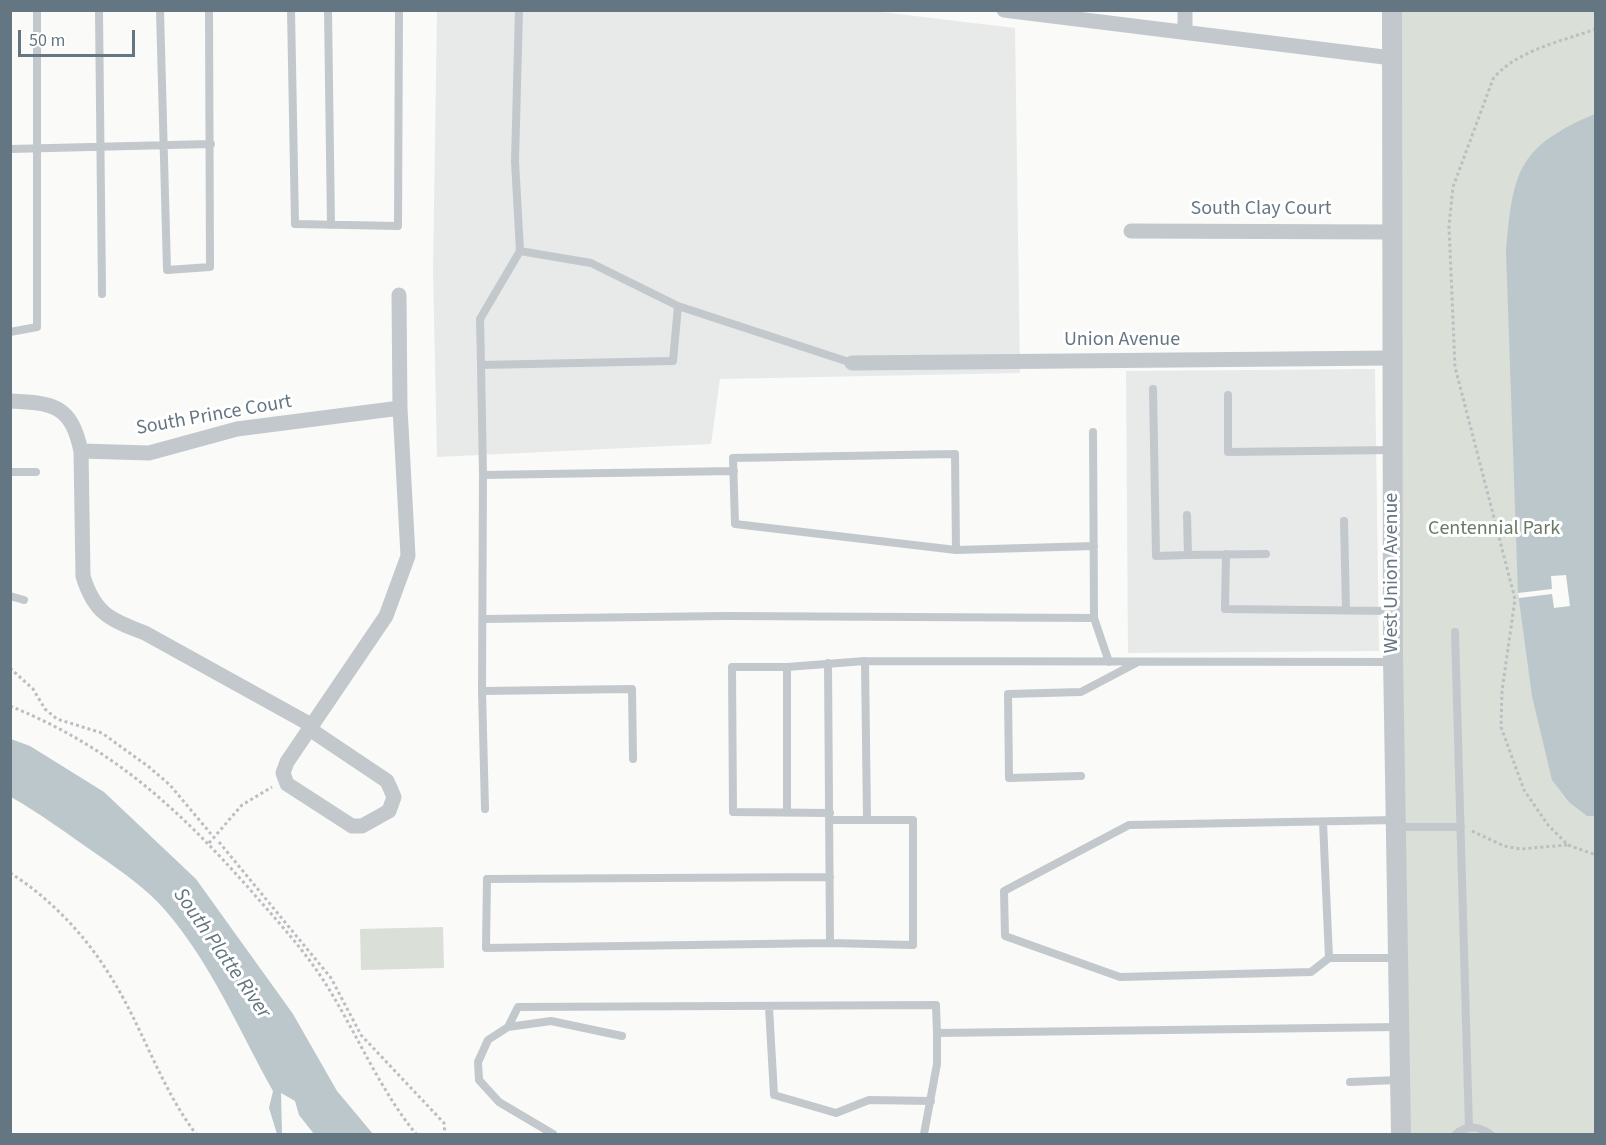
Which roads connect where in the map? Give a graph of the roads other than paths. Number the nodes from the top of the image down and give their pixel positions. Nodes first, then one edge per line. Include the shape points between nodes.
1 (37, 10) edge
2 (99, 10) edge
3 (160, 10) edge
4 (209, 10) edge
5 (291, 10) edge
6 (328, 10) edge
7 (399, 10) edge
8 (519, 10) edge
9 (1004, 10) edge
10 (1185, 10) edge
11 (1392, 10) edge
12 (1185, 31) junction
13 (1392, 58) junction
14 (211, 144) junction
15 (163, 145) junction
16 (100, 147) junction
17 (37, 148) junction
18 (10, 149) edge
19 (331, 225) junction
20 (1131, 231) dead end
21 (1391, 232) junction
22 (520, 251) junction
23 (102, 294) dead end
24 (399, 295) dead end
25 (678, 306) junction
26 (10, 332) edge
27 (1392, 358) junction
28 (852, 363) joint
29 (481, 365) junction
30 (1154, 389) dead end
31 (1228, 395) dead end
32 (10, 401) edge
33 (400, 408) junction
34 (1093, 432) dead end
35 (1392, 450) junction
36 (81, 451) junction
37 (734, 471) junction
38 (10, 472) edge
39 (36, 472) dead end
40 (483, 476) junction
41 (1187, 515) dead end
42 (1344, 521) dead end
43 (1094, 546) junction
44 (956, 550) junction
45 (1226, 554) junction
46 (1266, 554) dead end
47 (1188, 555) junction
48 (10, 596) edge
49 (24, 600) dead end
50 (1346, 610) junction
51 (1393, 611) junction
52 (1095, 618) junction
53 (483, 619) junction
54 (1455, 632) dead end
55 (865, 662) junction
56 (1109, 662) junction
57 (1139, 662) junction
58 (1393, 662) junction
59 (828, 663) junction
60 (787, 667) junction
61 (482, 691) junction
62 (312, 728) junction
63 (633, 759) dead end
64 (1081, 776) dead end
65 (485, 809) dead end
66 (787, 813) junction
67 (830, 817) junction
68 (867, 819) junction
69 (1323, 822) junction
70 (1397, 824) junction
71 (1461, 826) junction
72 (830, 877) junction
73 (830, 943) junction
74 (1329, 958) junction
75 (1398, 958) junction
76 (769, 1007) junction
77 (508, 1027) junction
78 (1399, 1027) junction
79 (937, 1033) junction
80 (622, 1036) dead end
81 (1400, 1080) junction
82 (1350, 1082) dead end
83 (931, 1101) junction
84 (1469, 1128) junction
85 (554, 1134) edge
86 (924, 1134) edge
87 (1401, 1134) edge
88 (1456, 1134) edge
89 (1490, 1134) edge

1 - 17 lane
2 - 16 lane
3 - 15 lane
4 - 14 lane
5 - 19 lane via 296,224
6 - 19 lane
7 - 19 lane via 398,226
8 - 22 lane via 515,161
9 - 12 street
10 - 12 street
11 - 13 street, West Union Avenue
12 - 13 street
13 - 21 street, West Union Avenue
14 - 15 lane
14 - 15 lane via 210,267 167,270
15 - 16 lane
16 - 17 lane
16 - 23 lane
17 - 18 lane
17 - 26 lane via 37,327
20 - 21 street, South Clay Court
21 - 27 street, West Union Avenue
22 - 25 lane via 591,263
22 - 29 lane via 480,319
24 - 33 street
25 - 28 lane
25 - 29 lane via 674,361
27 - 28 street, Union Avenue
27 - 35 street, West Union Avenue
29 - 40 lane
30 - 47 lane via 1156,556
31 - 35 lane via 1228,452
32 - 36 street via 56,406 71,421
33 - 36 street, South Prince Court via 237,429 149,453
33 - 62 street via 408,556 386,616
34 - 43 lane
35 - 51 street, West Union Avenue
36 - 62 street via 83,576 100,611
37 - 40 lane
37 - 44 lane via 735,524
37 - 44 lane via 733,458 955,454
38 - 39 lane
40 - 53 lane
41 - 47 lane
42 - 50 lane
43 - 44 lane
43 - 52 lane
45 - 46 lane
45 - 47 lane
45 - 50 lane via 1226,609
48 - 49 lane
50 - 51 lane
51 - 58 street, West Union Avenue
52 - 53 lane
52 - 56 lane
53 - 61 lane
54 - 71 lane
55 - 56 lane
55 - 59 lane
55 - 68 lane
56 - 57 lane
57 - 58 lane
57 - 64 lane via 1082,692 1008,694 1009,778
58 - 70 street, West Union Avenue
59 - 60 lane
59 - 67 lane
60 - 66 lane
60 - 66 lane via 732,667 732,812
61 - 63 lane via 632,689
61 - 65 lane
62 - 62 street via 287,762 283,773 287,784 352,825 362,826 389,811 394,797 387,781
66 - 67 lane
67 - 68 lane
67 - 72 lane
68 - 73 lane via 913,820 913,945
69 - 70 lane
69 - 74 lane
69 - 74 lane via 1129,825 1004,891 1005,936 1120,977 1311,972
70 - 71 lane
70 - 75 street, West Union Avenue
71 - 84 lane
72 - 73 lane
72 - 73 lane via 487,879 486,948
74 - 75 lane
75 - 78 street, West Union Avenue
76 - 77 lane via 518,1007
76 - 79 lane via 936,1005
76 - 83 lane via 774,1095 836,1113 869,1100
77 - 80 lane via 551,1021
77 - 85 lane via 488,1040 478,1062 479,1080 499,1102
78 - 79 lane
78 - 81 street, West Union Avenue
79 - 83 lane
81 - 82 lane
81 - 87 street, West Union Avenue
83 - 86 lane
84 - 88 lane
84 - 89 lane

